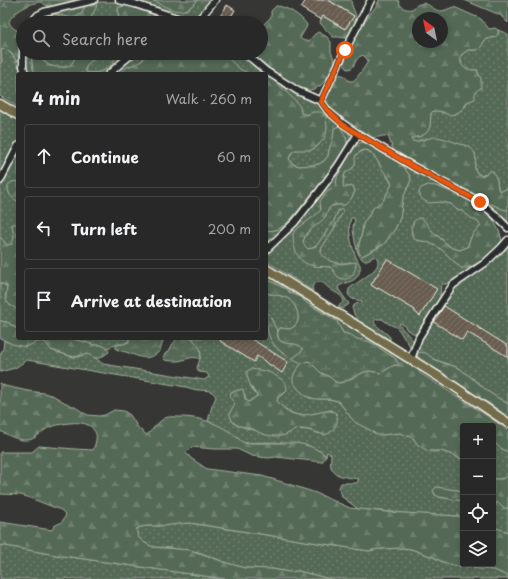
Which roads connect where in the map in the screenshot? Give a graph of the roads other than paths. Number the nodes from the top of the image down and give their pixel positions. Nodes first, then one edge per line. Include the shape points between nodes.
1 (94, 0) edge
2 (119, 0) edge
3 (215, 0) edge
4 (371, 0) edge
5 (37, 16) edge
6 (171, 16) edge
7 (202, 16) edge
8 (23, 60) edge
9 (125, 60) edge
10 (253, 60) edge
11 (24, 72) edge
12 (112, 72) edge
13 (268, 72) edge
14 (268, 72) edge
15 (321, 101) junction
16 (0, 104) edge
17 (16, 114) edge
18 (358, 134) junction
19 (16, 150) edge
20 (0, 181) edge
21 (508, 228) edge
22 (508, 240) edge
23 (268, 248) edge
24 (268, 270) edge
25 (411, 359) junction
26 (508, 423) edge

1 - 5 lane
2 - 6 lane
3 - 7 lane
4 - 15 lane
8 - 11 lane
9 - 12 lane
10 - 13 lane
14 - 15 lane via 298,91
15 - 18 lane via 342,124
16 - 17 main road
18 - 21 lane via 480,202
18 - 23 lane via 318,192 294,222
19 - 20 lane
22 - 25 lane via 485,263 453,285 419,337
24 - 25 main road
25 - 26 main road

